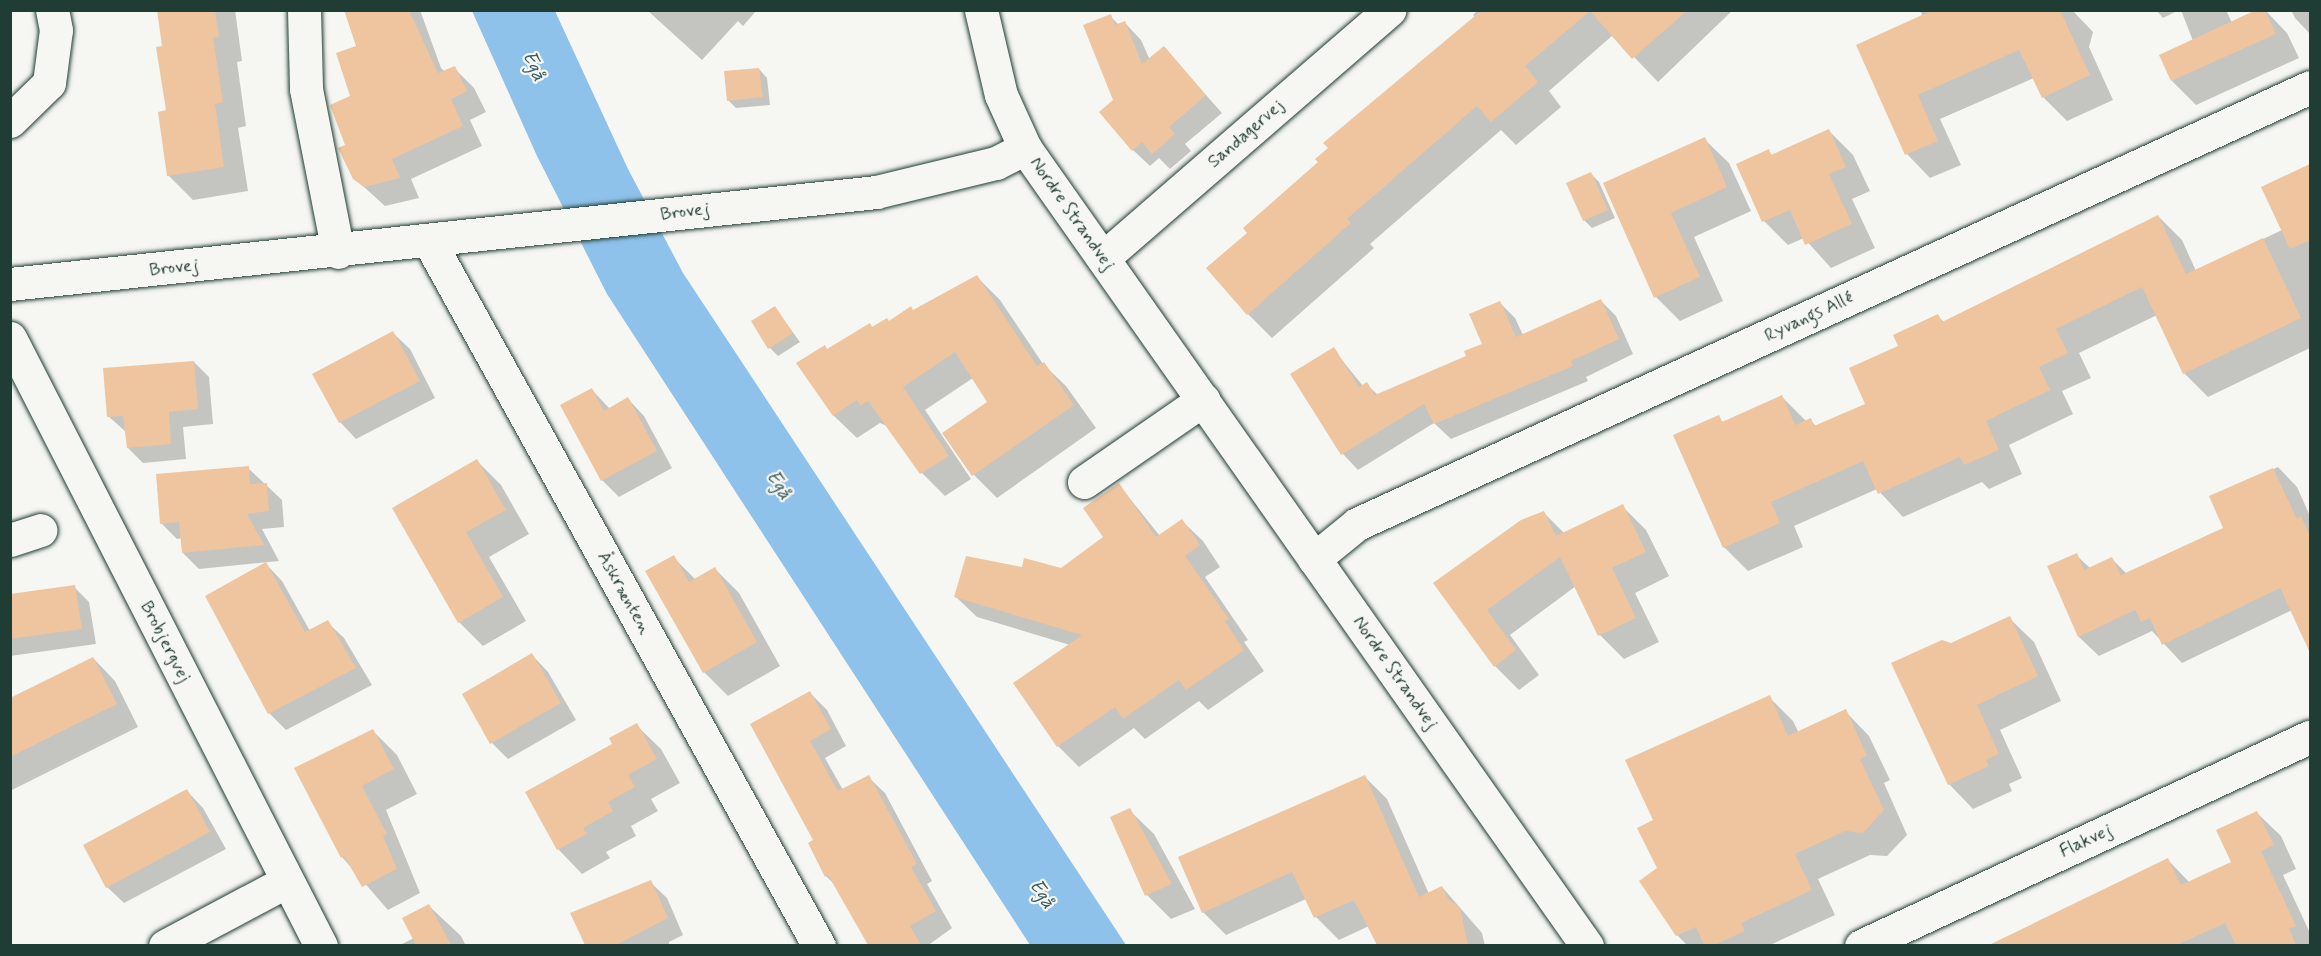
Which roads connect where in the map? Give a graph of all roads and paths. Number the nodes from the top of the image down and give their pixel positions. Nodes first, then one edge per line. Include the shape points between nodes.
1 (52, 10) edge
2 (304, 10) edge
3 (981, 10) edge
4 (1389, 10) edge
5 (2310, 87) edge
6 (10, 121) edge
7 (1025, 148) junction
8 (429, 241) junction
9 (338, 252) junction
10 (1103, 258) junction
11 (10, 284) edge
12 (10, 338) edge
13 (1203, 399) junction
14 (1084, 482) dead end
15 (1314, 559) junction
16 (2310, 737) edge
17 (287, 881) junction
18 (165, 945) edge
19 (321, 945) edge
20 (819, 945) edge
21 (1587, 945) edge
22 (1861, 945) edge

1 - 6 street via 56,30 49,83
2 - 9 street via 306,89
3 - 7 street, Nordre Strandvej via 1000,95
4 - 10 street, Sandagervej
5 - 15 street, Ryvangs Allé via 1357,524
7 - 8 street, Brovej via 996,163 876,192
7 - 10 street, Nordre Strandvej
8 - 9 street, Brovej
8 - 20 street, Åskrænten
9 - 11 street, Brovej
10 - 13 street, Nordre Strandvej
12 - 17 street, Brobjergvej
13 - 14 street
13 - 15 street, Nordre Strandvej
15 - 21 street, Nordre Strandvej
16 - 22 street, Flakvej
17 - 18 street
17 - 19 street, Brobjergvej

